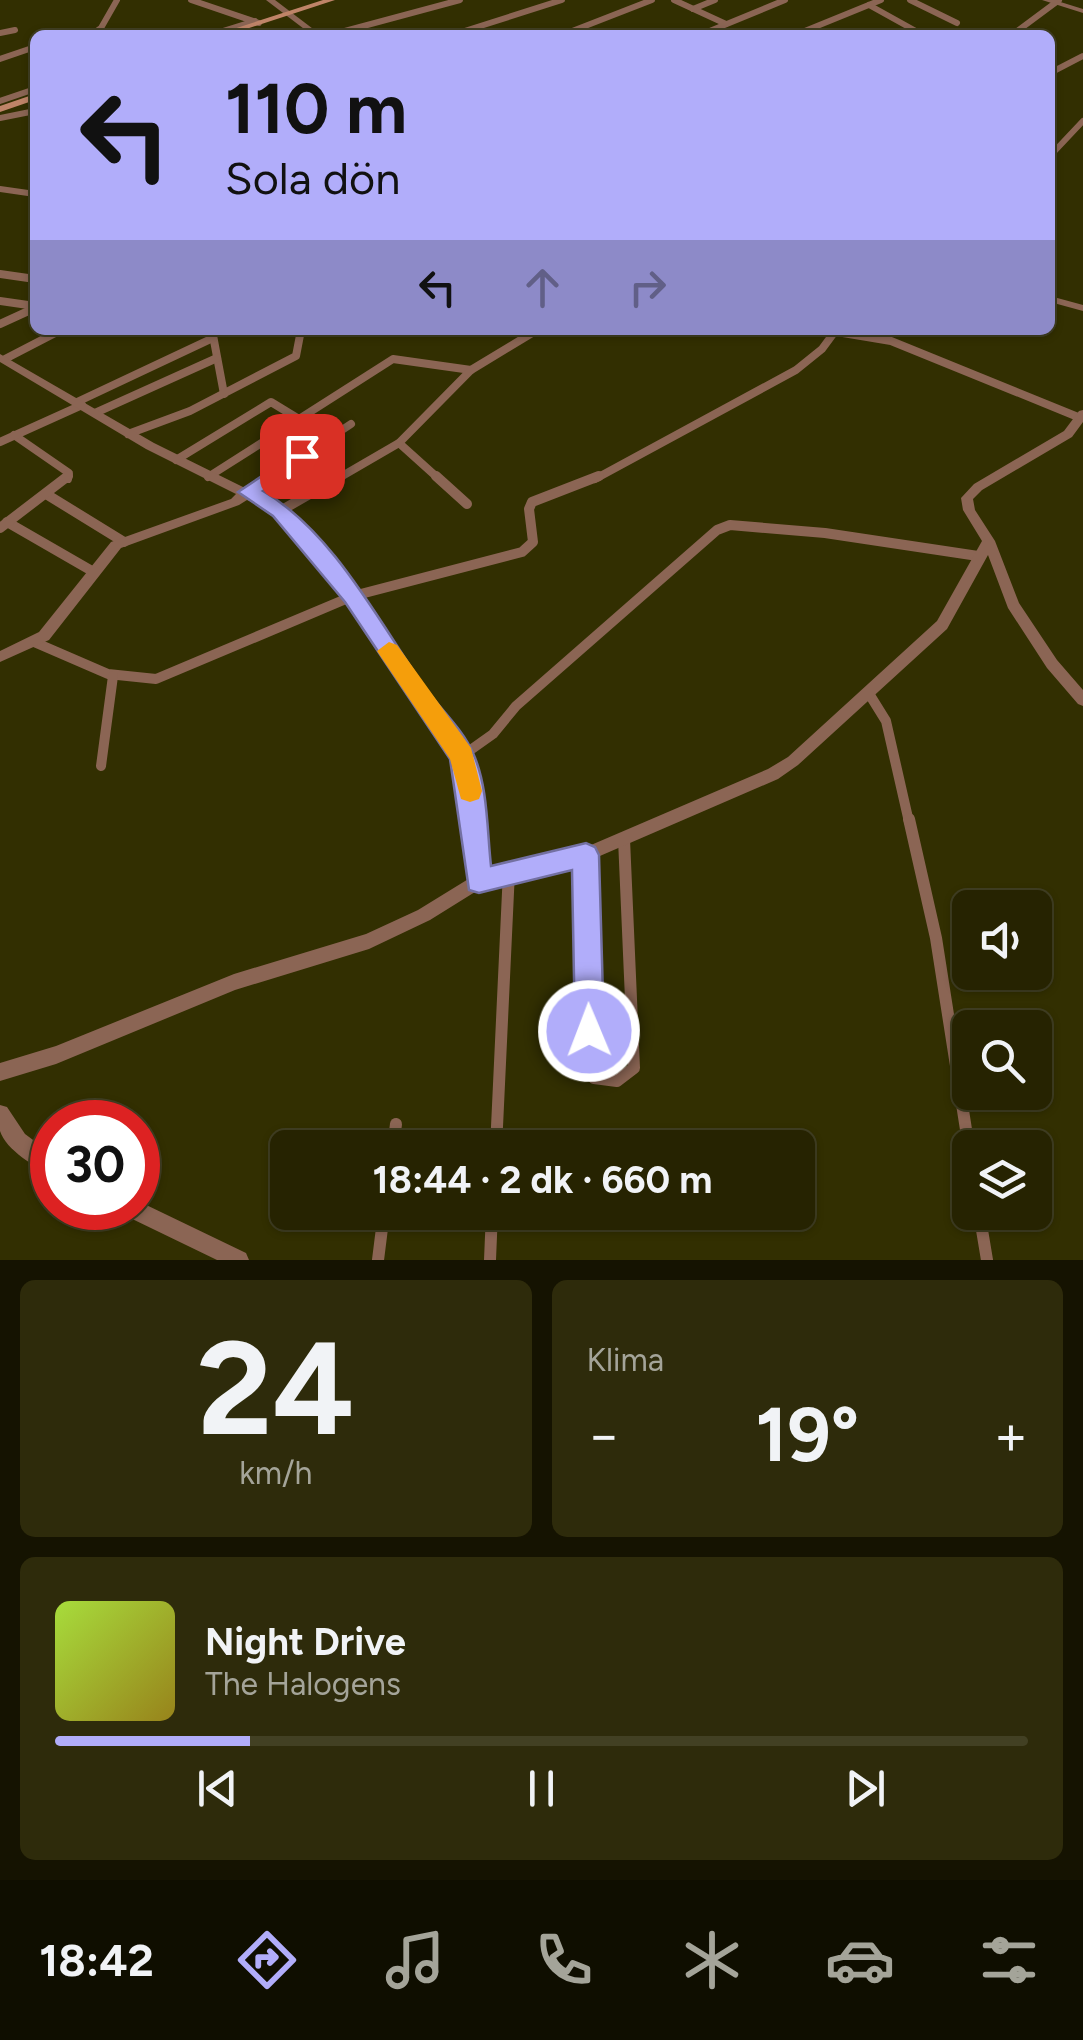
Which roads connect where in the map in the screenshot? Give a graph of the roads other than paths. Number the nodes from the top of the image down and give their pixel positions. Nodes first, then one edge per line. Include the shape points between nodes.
1 (117, 0) edge
2 (191, 0) edge
3 (270, 0) edge
4 (327, 0) edge
5 (346, 0) edge
6 (460, 0) edge
7 (562, 0) edge
8 (652, 0) edge
9 (674, 0) edge
10 (715, 0) edge
11 (785, 0) edge
12 (882, 0) edge
13 (910, 0) edge
14 (1053, 1) edge
15 (869, 6) junction
16 (693, 9) junction
17 (1083, 11) edge
18 (290, 14) junction
19 (258, 22) junction
20 (956, 22) dead end
21 (726, 24) junction
22 (101, 28) junction
23 (15, 30) dead end
24 (94, 30) edge
25 (98, 30) edge
26 (228, 30) edge
27 (234, 30) edge
28 (249, 30) edge
29 (310, 30) edge
30 (349, 30) edge
31 (468, 30) edge
32 (575, 30) edge
33 (712, 30) edge
34 (809, 30) edge
35 (914, 30) edge
36 (1018, 30) edge
37 (0, 33) edge
38 (30, 50) edge
39 (1083, 56) edge
40 (0, 59) edge
41 (1055, 63) edge
42 (1066, 66) junction
43 (1055, 70) edge
44 (30, 93) edge
45 (0, 104) edge
46 (30, 112) edge
47 (0, 118) edge
48 (1083, 122) edge
49 (1055, 151) edge
50 (0, 189) edge
51 (30, 193) edge
52 (0, 274) edge
53 (30, 278) edge
54 (0, 300) edge
55 (1055, 301) edge
56 (30, 306) edge
57 (1083, 308) edge
58 (30, 309) edge
59 (0, 324) edge
60 (50, 335) edge
61 (210, 335) edge
62 (212, 335) edge
63 (300, 335) edge
64 (529, 335) edge
65 (829, 335) edge
66 (855, 335) edge
67 (2, 358) edge
68 (217, 358) junction
69 (471, 370) junction
70 (224, 394) junction
71 (79, 403) junction
72 (95, 413) junction
73 (297, 421) junction
74 (1079, 423) edge
75 (351, 424) dead end
76 (128, 434) junction
77 (14, 435) junction
78 (330, 438) junction
79 (0, 442) edge
80 (399, 443) junction
81 (176, 460) junction
82 (208, 476) junction
83 (248, 492) junction
84 (46, 494) junction
85 (467, 504) dead end
86 (280, 511) junction
87 (4, 525) edge
88 (989, 540) junction
89 (124, 542) junction
90 (978, 556) junction
91 (92, 572) junction
92 (353, 596) junction
93 (34, 642) junction
94 (0, 657) edge
95 (113, 676) junction
96 (868, 692) junction
97 (1083, 700) edge
98 (462, 756) junction
99 (101, 766) dead end
100 (624, 840) junction
101 (586, 855) junction
102 (510, 871) junction
103 (479, 881) junction
104 (0, 1072) edge
105 (0, 1114) edge
106 (396, 1124) dead end
107 (395, 1130) edge
108 (497, 1130) edge
109 (966, 1130) edge
110 (30, 1150) edge
111 (160, 1222) edge
112 (382, 1230) edge
113 (491, 1230) edge
114 (982, 1230) edge
115 (238, 1260) edge
116 (378, 1260) edge
117 (490, 1260) edge
118 (987, 1260) edge

1 - 22 street
2 - 19 street
3 - 18 street
4 - 18 main road
5 - 18 main road
6 - 30 street
7 - 31 street
8 - 32 street
9 - 16 street
10 - 16 street
11 - 21 street
12 - 15 street
13 - 20 street
14 - 17 street
14 - 36 street
15 - 34 street
15 - 35 street
16 - 21 street
18 - 19 main road
18 - 28 main road
18 - 29 street
19 - 26 street
19 - 27 main road
21 - 33 street
22 - 24 street
22 - 25 street
23 - 37 street
38 - 40 street
39 - 42 street
41 - 42 street
42 - 43 street
44 - 45 main road
46 - 47 street
48 - 49 street
50 - 51 street
52 - 53 street
54 - 56 street
55 - 57 street
58 - 59 street
60 - 67 street
61 - 71 street
62 - 68 street
63 - 70 street via 296,356
64 - 69 street
65 - 92 street via 796,370 578,487 532,502 533,542 522,552
66 - 74 street via 890,341
67 - 71 street
68 - 70 street
68 - 72 street
69 - 73 street via 394,359
69 - 80 street
70 - 76 street
71 - 72 street
71 - 77 street
72 - 76 street
73 - 78 street
73 - 81 street via 271,402
73 - 82 street
74 - 88 street via 967,498
75 - 78 street
76 - 81 street
77 - 79 street
77 - 84 street via 68,473
78 - 83 street
80 - 85 street
80 - 86 street
81 - 82 street
82 - 83 street
83 - 86 street
83 - 89 street
84 - 87 street
84 - 89 street
86 - 92 street
87 - 91 street
88 - 90 street
88 - 97 street via 1013,604
89 - 91 street
90 - 96 street via 942,624
90 - 98 street via 825,533 718,530
91 - 93 street
92 - 95 street via 156,679
92 - 98 street
93 - 94 street
93 - 95 street
95 - 99 street
96 - 100 street via 774,774
96 - 109 street via 886,721 936,938
98 - 103 street
100 - 101 street
100 - 101 street via 634,1068 613,1083 594,1078 590,1066
101 - 102 street
102 - 103 street
102 - 108 street
103 - 104 street via 368,941 234,982 56,1056
105 - 110 street
106 - 107 street
111 - 115 street
112 - 116 street
113 - 117 street
114 - 118 street

